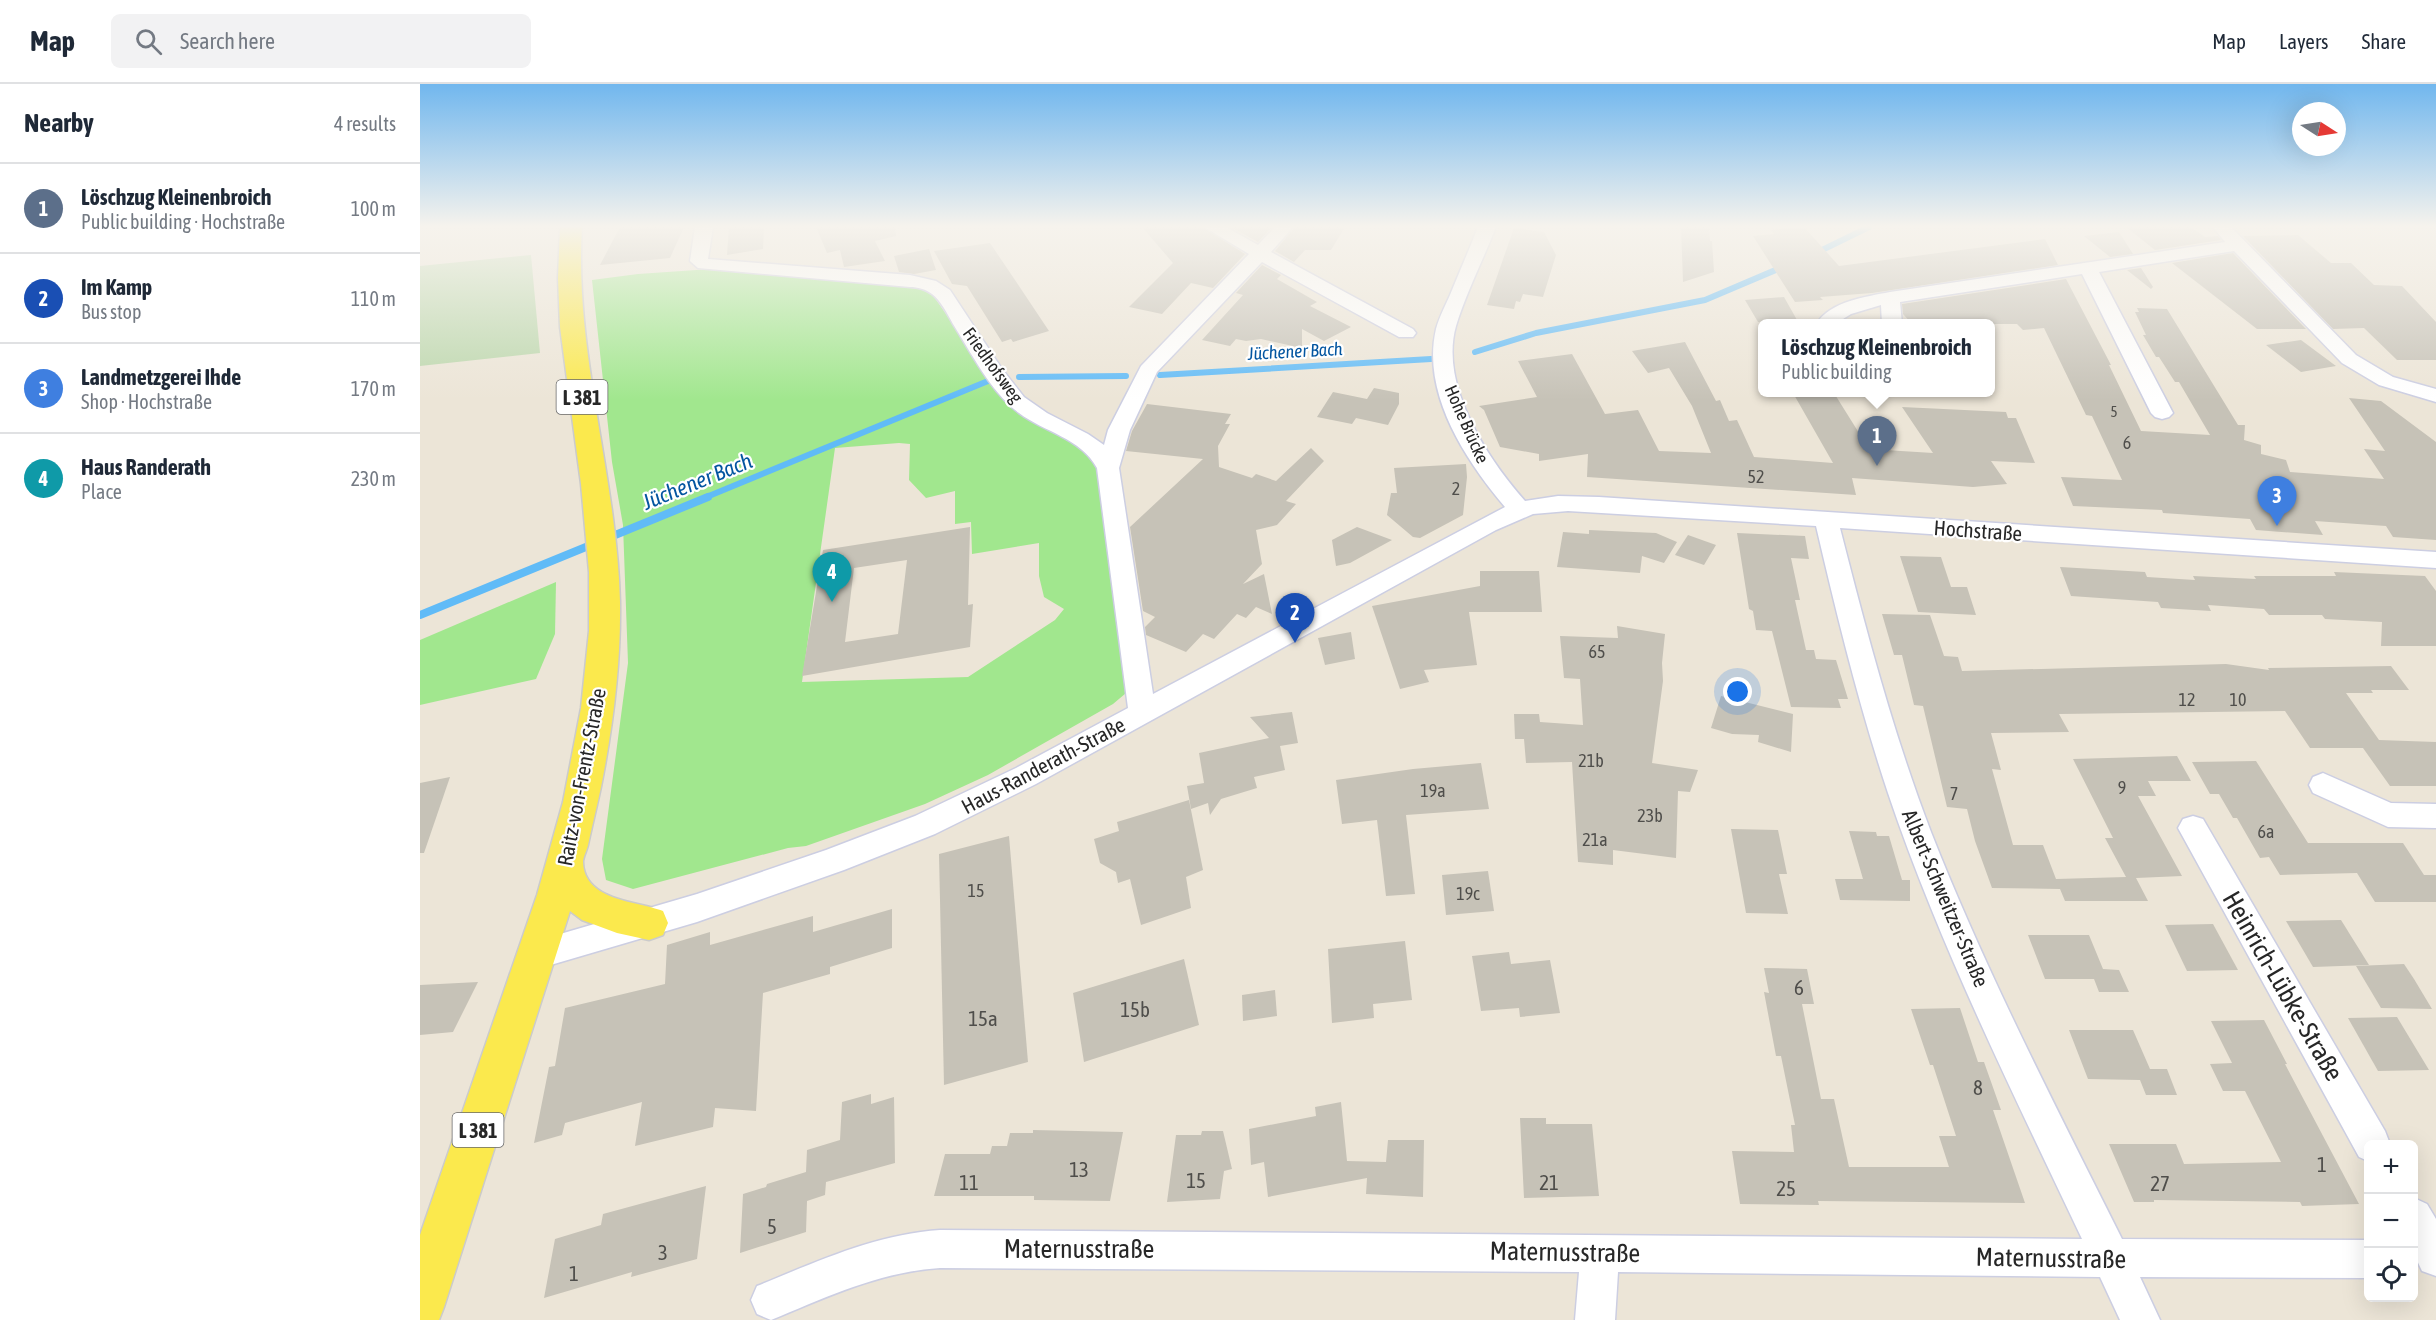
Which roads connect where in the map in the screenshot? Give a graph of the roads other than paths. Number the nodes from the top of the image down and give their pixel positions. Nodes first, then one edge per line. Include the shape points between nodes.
1 (570, 285) edge
2 (924, 285) edge
3 (1230, 285) edge
4 (1318, 285) edge
5 (1464, 285) edge
6 (1975, 285) edge
7 (2096, 285) edge
8 (2277, 285) edge
9 (1890, 298) junction
10 (1827, 319) edge
11 (1892, 319) edge
12 (1406, 333) dead end
13 (2436, 396) edge
14 (2162, 413) dead end
15 (1108, 468) junction
16 (1520, 510) junction
17 (1826, 519) junction
18 (2436, 560) edge
19 (1142, 712) junction
20 (2323, 785) dead end
21 (2436, 816) edge
22 (2193, 828) dead end
23 (565, 863) junction
24 (649, 923) junction
25 (537, 954) junction
26 (2370, 1140) edge
27 (2418, 1224) edge
28 (1600, 1252) junction
29 (2436, 1258) edge
30 (2112, 1259) junction
31 (2364, 1259) edge
32 (2418, 1259) edge
33 (771, 1300) dead end
34 (420, 1307) edge
35 (1595, 1320) edge
36 (2140, 1320) edge

1 - 23 main road, Raitz-von-Frentz-Straße / L 381 via 604,584 603,659 591,745
2 - 15 street, Friedhofsweg via 944,294 1016,399 1029,411 1093,447
3 - 15 street via 1148,370 1119,430
4 - 12 street
5 - 16 street, Hohe Brücke via 1446,328 1444,367 1470,440 1490,474
6 - 9 street
7 - 14 street
8 - 13 street via 2349,359 2386,381
9 - 10 street
9 - 11 street
15 - 19 street
16 - 17 street, Hochstraße via 1580,503
16 - 19 street, Haus-Randerath-Straße
17 - 18 street, Hochstraße
17 - 30 street, Albert-Schweitzer-Straße via 1867,681 1916,831 1990,1004
19 - 24 street, Haus-Randerath-Straße via 1026,776 925,825 833,861
20 - 21 street via 2388,815
22 - 26 street, Heinrich-Lübke-Straße
23 - 24 main road via 573,887 589,904
23 - 25 main road, Raitz-von-Frentz-Straße / L 381
24 - 25 street, Haus-Randerath-Straße
25 - 34 main road, Raitz-von-Frentz-Straße / L 381
27 - 29 street
28 - 30 street, Maternusstraße
28 - 33 street, Maternusstraße via 932,1249 879,1257
28 - 35 street
29 - 32 street
30 - 31 street, Maternusstraße
30 - 36 street, Albert-Schweitzer-Straße

